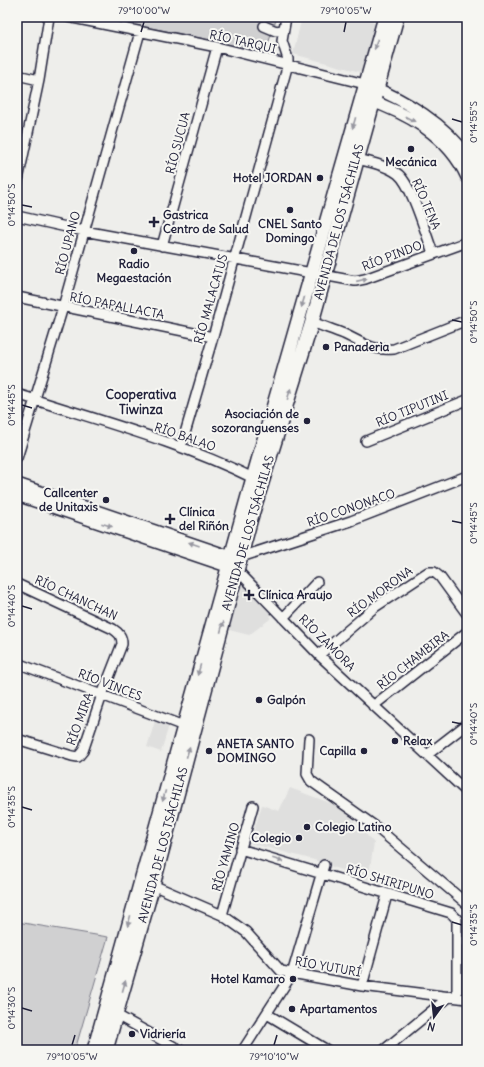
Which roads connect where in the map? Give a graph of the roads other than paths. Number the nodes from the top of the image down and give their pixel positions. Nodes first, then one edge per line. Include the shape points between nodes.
1 (49, 17) edge
2 (68, 17) edge
3 (286, 17) edge
4 (397, 17) edge
5 (382, 20) edge
6 (264, 26) dead end
7 (282, 30) junction
8 (140, 32) junction
9 (217, 47) junction
10 (288, 64) junction
11 (17, 75) edge
12 (39, 80) junction
13 (371, 86) junction
14 (367, 99) junction
15 (21, 145) edge
16 (466, 151) edge
17 (350, 158) junction
18 (467, 177) edge
19 (17, 185) edge
20 (17, 216) edge
21 (84, 231) junction
22 (467, 242) edge
23 (162, 246) junction
24 (433, 253) junction
25 (235, 259) junction
26 (311, 273) junction
27 (324, 276) junction
28 (17, 297) edge
29 (64, 307) junction
30 (467, 320) edge
31 (312, 322) junction
32 (213, 337) junction
33 (17, 394) edge
34 (35, 400) junction
35 (467, 400) edge
36 (366, 440) dead end
37 (181, 447) junction
38 (17, 458) edge
39 (467, 476) edge
40 (252, 478) junction
41 (17, 484) edge
42 (17, 495) edge
43 (234, 562) junction
44 (317, 582) dead end
45 (17, 584) edge
46 (467, 614) edge
47 (283, 618) junction
48 (467, 632) edge
49 (122, 638) joint
50 (319, 655) junction
51 (17, 663) edge
52 (102, 694) junction
53 (373, 706) junction
54 (467, 724) edge
55 (188, 728) junction
56 (17, 738) edge
57 (309, 739) dead end
58 (427, 755) junction
59 (467, 792) edge
60 (253, 806) dead end
61 (240, 849) junction
62 (322, 871) junction
63 (147, 883) junction
64 (387, 895) junction
65 (467, 904) edge
66 (222, 915) junction
67 (292, 974) junction
68 (362, 986) junction
69 (453, 996) junction
70 (467, 999) edge
71 (110, 1012) junction
72 (267, 1014) junction
73 (94, 1050) edge
74 (106, 1050) edge
75 (180, 1050) edge
76 (243, 1050) edge
77 (327, 1050) edge
78 (384, 1050) edge

1 - 12 street
2 - 8 street, RÍO TARQUI
3 - 7 street
4 - 13 main road, AVENIDA DE LOS TSÁCHILAS
5 -> 13 main road, AVENIDA DE LOS TSÁCHILAS
6 - 7 street via 276,31
7 - 10 street via 282,47
8 - 9 street, RÍO TARQUI
8 - 21 street, RÍO UPANO
9 - 10 street, RÍO TARQUI
9 - 23 street, RÍO SUCUA
10 - 13 street, RÍO TARQUI
10 - 25 street, RÍO MALACATUS
11 - 12 street
12 - 15 street
13 - 14 main road, AVENIDA DE LOS TSÁCHILAS
13 - 16 street via 411,107 439,126
14 - 17 main road, AVENIDA DE LOS TSÁCHILAS
14 -> 18 street via 429,130 455,156
15 - 19 street
17 - 24 street, RÍO TENA via 398,174 407,185
17 - 26 main road, AVENIDA DE LOS TSÁCHILAS
17 - 27 main road, AVENIDA DE LOS TSÁCHILAS
20 - 21 street, RÍO PINDO
21 - 23 street, RÍO PINDO
21 - 29 street, RÍO UPANO
22 - 24 street, RÍO PINDO
23 - 25 street, RÍO PINDO
27 -> 24 street, RÍO PINDO via 350,281 365,280
25 - 26 street, RÍO PINDO
25 - 32 street, RÍO MALACATUS
26 - 27 street, RÍO PINDO
26 -> 40 main road, AVENIDA DE LOS TSÁCHILAS
27 - 31 main road, AVENIDA DE LOS TSÁCHILAS
28 - 29 street, RÍO PAPALLACTA
29 - 32 street, RÍO PAPALLACTA
29 - 34 street, RÍO UPANO
30 - 31 street via 394,349 381,350 367,347
43 -> 31 main road, AVENIDA DE LOS TSÁCHILAS via 251,518
32 - 37 street, RÍO MALACATUS
33 - 34 street, RÍO BALAO
34 - 37 street, RÍO BALAO
34 - 38 street, RÍO UPANO
35 - 36 street, RÍO TIPUTINI
37 - 40 street, RÍO BALAO
39 - 43 street, RÍO CONONACO via 351,521
40 - 43 main road, AVENIDA DE LOS TSÁCHILAS
43 -> 41 street, RÍO ZAMORA
42 -> 43 street, RÍO ZAMORA
43 - 47 street, RÍO ZAMORA
43 - 55 main road, AVENIDA DE LOS TSÁCHILAS
44 - 47 street
45 - 49 street, RÍO CHANCHAN via 113,629
46 - 50 street, RÍO MORONA via 440,577 434,572 428,572 375,607
47 - 50 street, RÍO ZAMORA
48 - 53 street, RÍO CHAMBIRA
49 - 52 street, RÍO MIRA
50 - 53 street, RÍO ZAMORA
51 - 52 street, RÍO VINCES
52 - 55 street, RÍO VINCES
52 - 56 street, RÍO MIRA via 83,751 78,757
53 - 58 street, RÍO ZAMORA
54 - 58 street
55 - 63 main road, AVENIDA DE LOS TSÁCHILAS
57 - 65 street via 308,774 312,781 376,827
58 - 59 street, RÍO ZAMORA
60 - 61 street, RÍO YAMINO
61 -> 62 street, RÍO SHIRIPUNO
61 - 66 street, RÍO YAMINO
62 - 64 street, RÍO SHIRIPUNO
62 - 67 street
63 - 66 street, RÍO YUTURÍ
63 - 71 main road, AVENIDA DE LOS TSÁCHILAS
64 - 68 street
64 - 69 street, RÍO SHIRIPUNO via 455,915 457,919
66 - 67 street, RÍO YUTURÍ via 246,932 281,971
67 - 68 street, RÍO YUTURÍ
67 - 72 street
68 - 69 street, RÍO YUTURÍ
69 - 70 street, RÍO YUTURÍ
69 - 78 street
71 - 73 main road, AVENIDA DE LOS TSÁCHILAS
71 - 74 main road, AVENIDA DE LOS TSÁCHILAS
71 - 75 street
72 - 76 street
72 - 77 street

